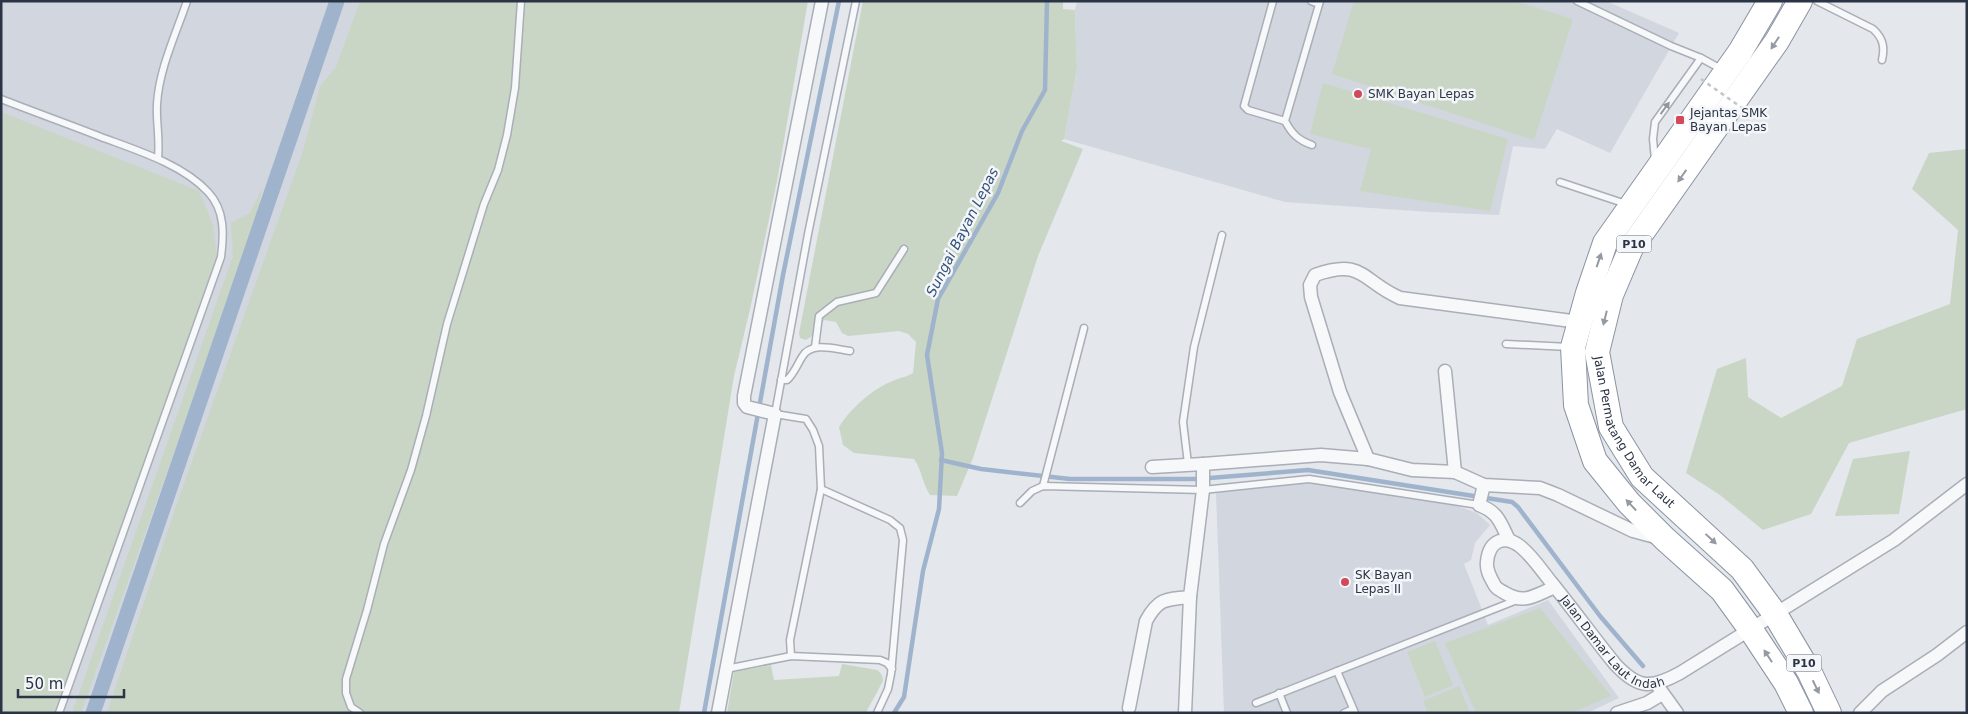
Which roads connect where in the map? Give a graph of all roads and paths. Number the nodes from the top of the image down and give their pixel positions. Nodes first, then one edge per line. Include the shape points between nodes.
1 (187, 1) edge
2 (521, 1) edge
3 (822, 1) edge
4 (856, 1) edge
5 (1273, 1) edge
6 (1311, 1) edge
7 (1577, 1) edge
8 (1770, 1) edge
9 (1800, 1) edge
10 (1817, 1) edge
11 (1320, 2) edge
12 (1701, 58) junction
13 (1882, 60) dead end
14 (1726, 73) junction
15 (1701, 79) dead end
16 (1, 99) edge
17 (1745, 110) dead end
18 (1285, 121) junction
19 (1312, 145) dead end
20 (158, 158) junction
21 (1656, 171) junction
22 (1560, 182) dead end
23 (1632, 206) junction
24 (1222, 235) dead end
25 (904, 249) dead end
26 (1580, 322) junction
27 (1084, 328) dead end
28 (1506, 344) dead end
29 (815, 347) junction
30 (1573, 348) junction
31 (850, 351) dead end
32 (1445, 371) dead end
33 (781, 380) junction
34 (772, 413) junction
35 (1368, 459) junction
36 (1188, 464) junction
37 (1152, 467) dead end
38 (1204, 467) junction
39 (1455, 472) junction
40 (1967, 484) edge
41 (1043, 486) junction
42 (1203, 487) junction
43 (821, 489) junction
44 (1482, 495) junction
45 (1020, 502) dead end
46 (1509, 540) junction
47 (1665, 540) junction
48 (1555, 587) junction
49 (1190, 597) junction
50 (1518, 600) junction
51 (1774, 614) junction
52 (1751, 630) junction
53 (1967, 632) edge
54 (791, 656) junction
55 (892, 668) junction
56 (726, 669) junction
57 (1337, 671) junction
58 (1659, 689) junction
59 (1279, 694) junction
60 (1256, 703) dead end
61 (1129, 708) dead end
62 (1354, 711) edge
63 (59, 713) edge
64 (360, 713) edge
65 (718, 713) edge
66 (877, 713) edge
67 (1185, 713) edge
68 (1287, 713) edge
69 (1344, 713) edge
70 (1617, 713) edge
71 (1677, 713) edge
72 (1801, 713) edge
73 (1829, 713) edge
74 (1860, 713) edge

1 - 20 lane via 162,74 157,105
2 - 64 lane via 515,88 498,170 484,204 447,324 411,470 384,544 346,678 346,693 351,707
3 - 34 street via 744,396 746,407
4 - 33 lane
5 - 18 lane via 1244,106
6 - 11 lane
7 - 12 lane
8 - 14 highway, P10
9 -> 51 highway, Jalan Permatang Damar Laut / P10 via 1777,41 1631,248 1610,296 1597,352 1611,427 1642,476 1742,569
10 - 13 lane via 1880,35 1884,45
11 - 18 lane
12 - 14 lane
21 -> 12 lane via 1654,122
14 - 21 highway, P10
15 - 17 path, bridge
16 - 20 lane
18 - 19 lane via 1292,134
20 - 63 lane via 209,193 219,210 224,234 221,257
21 - 23 highway, P10
22 - 23 lane
26 -> 23 highway, P10 via 1604,243
24 - 36 lane via 1194,347 1183,422
25 - 29 lane via 876,293 837,302 819,316
26 - 30 highway, P10
26 - 35 street via 1400,298 1366,275 1349,268 1315,275 1310,285 1311,297 1340,392
27 - 41 lane
28 - 30 lane
29 - 31 lane
29 - 33 lane via 805,352 787,380
47 -> 30 highway, P10 via 1595,461 1576,405
32 - 39 street
33 - 34 lane
34 - 43 lane via 806,419 819,446
34 - 56 street
35 - 38 street via 1321,455
35 - 39 street via 1412,470
36 - 37 street
36 - 38 street
38 - 42 street
39 - 44 street
40 - 51 street, Jalan Damar Laut Indah via 1894,540
41 - 42 lane
41 - 45 lane
42 - 44 lane via 1309,478
42 - 49 street
43 - 54 lane via 790,640
43 - 55 lane via 890,520 900,528 903,540
44 - 46 street
44 - 47 street via 1540,488 1633,531
46 - 48 street, Jalan Damar Laut Indah via 1529,555
46 - 50 street via 1494,545 1486,563 1496,587
47 - 52 highway, P10 via 1722,590
48 - 50 street, Jalan Damar Laut Indah
48 - 58 street, Jalan Damar Laut Indah via 1622,673 1641,684
49 - 61 street via 1166,599 1152,610 1146,621
49 - 67 street
50 - 57 lane
51 - 52 street, Jalan Damar Laut Indah
51 -> 73 highway, Jalan Permatang Damar Laut / P10 via 1810,673
52 - 58 street, Jalan Damar Laut Indah
72 -> 52 highway, P10 via 1786,683
53 - 74 street via 1882,691
54 - 55 lane via 880,660
54 - 56 lane
55 - 66 lane via 888,689
56 - 65 street
57 - 59 lane
57 - 62 lane
58 - 70 street via 1647,703
58 - 71 street
59 - 60 lane
59 - 68 lane
62 - 69 lane

